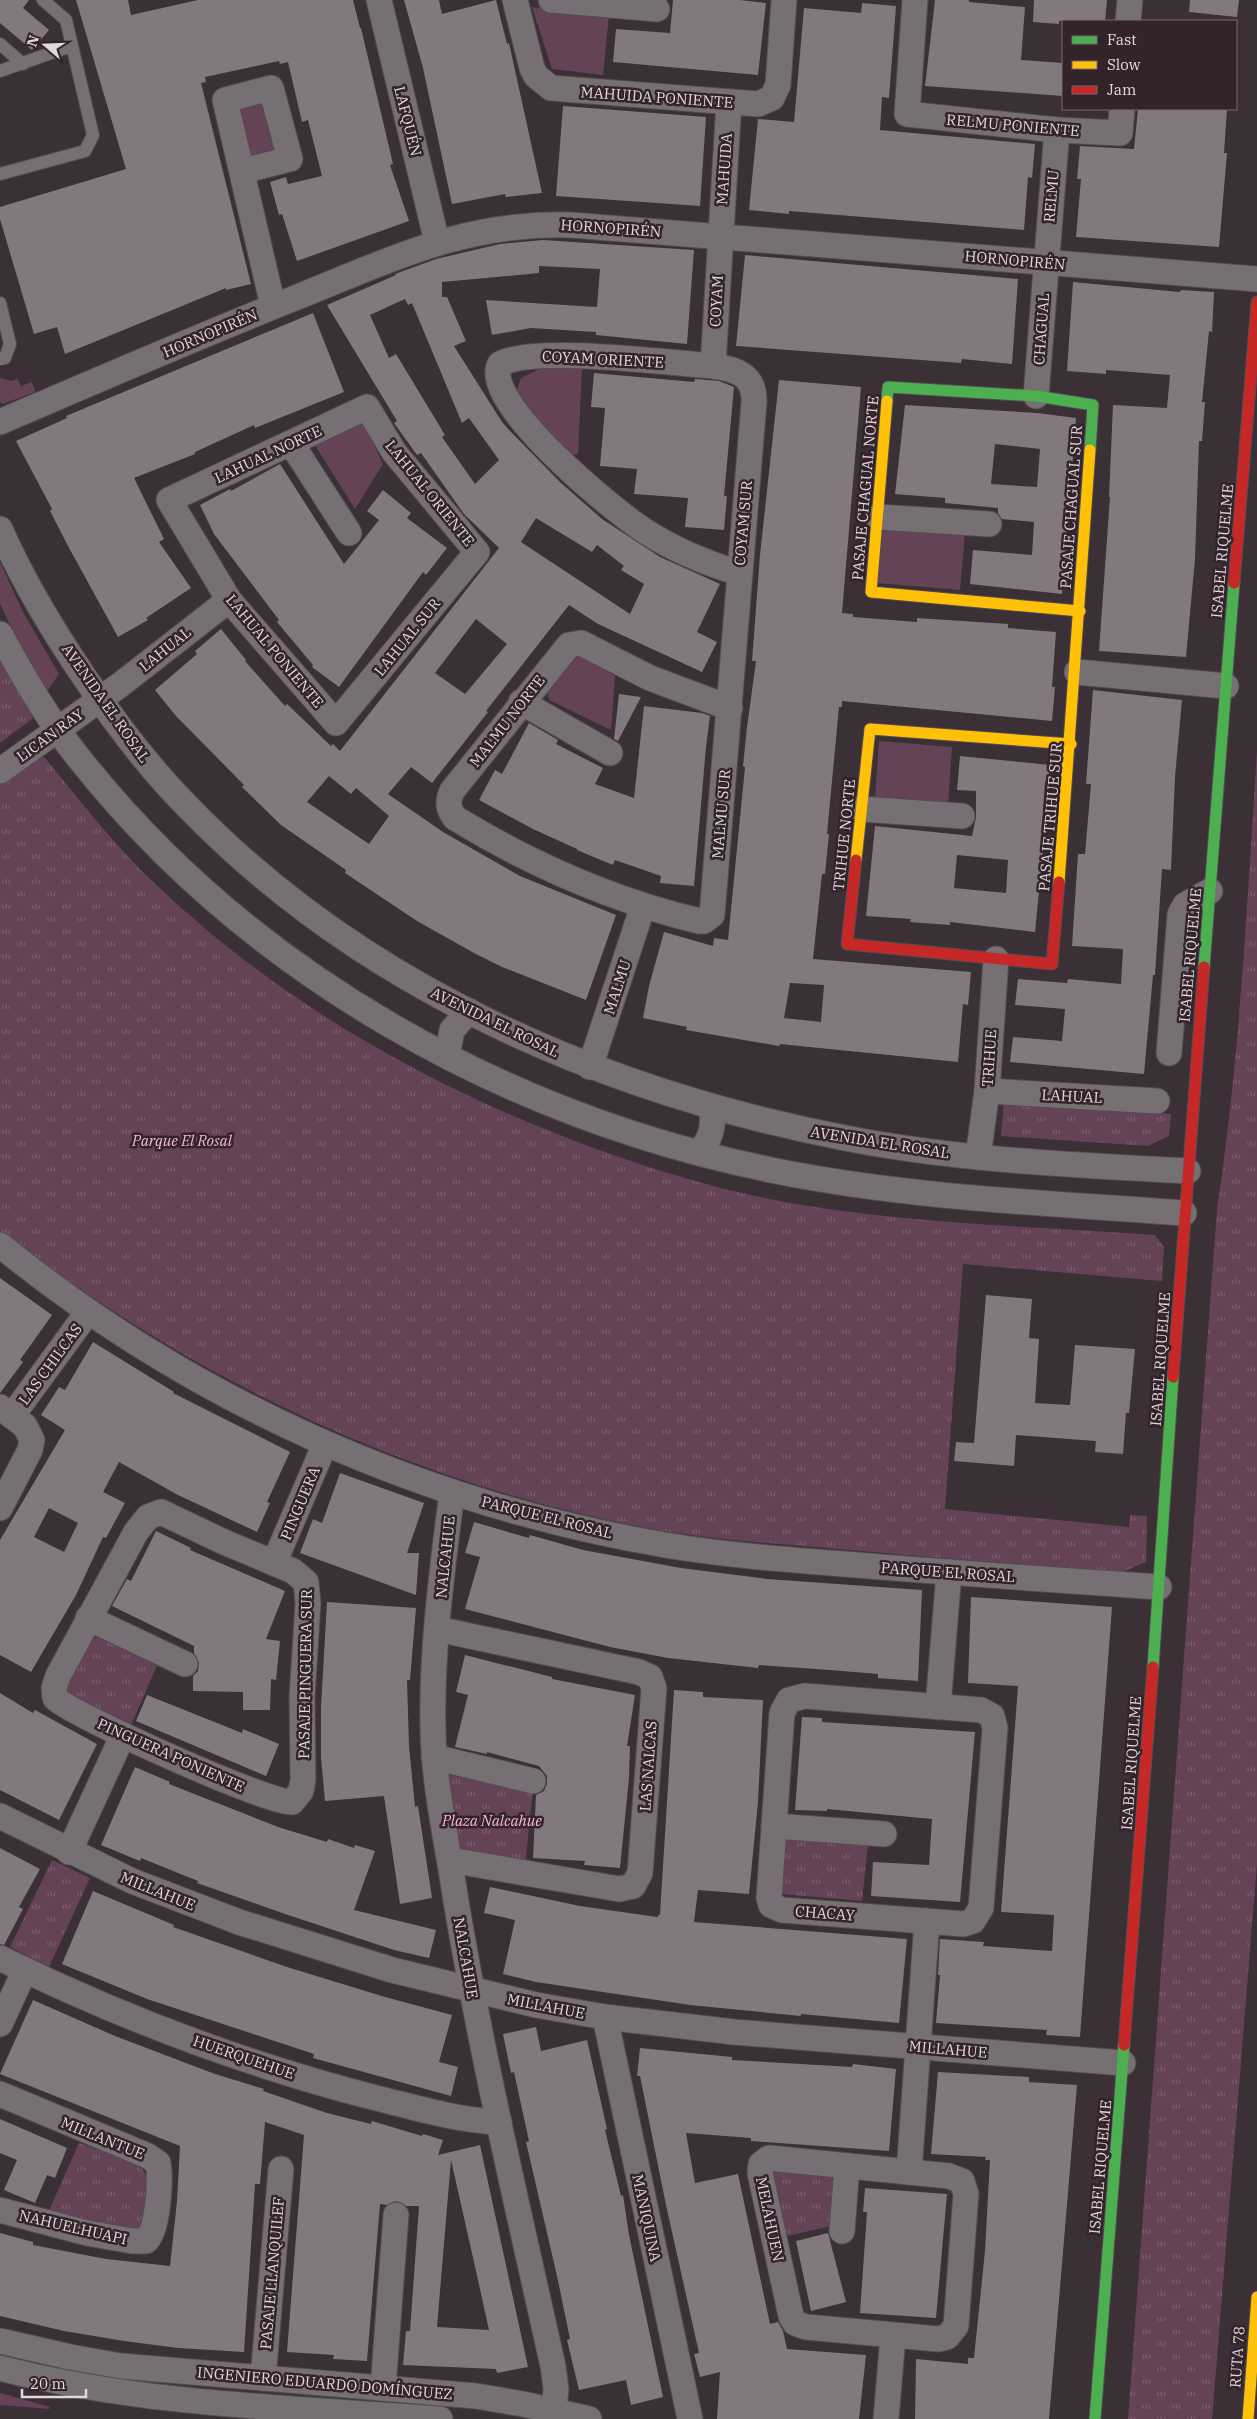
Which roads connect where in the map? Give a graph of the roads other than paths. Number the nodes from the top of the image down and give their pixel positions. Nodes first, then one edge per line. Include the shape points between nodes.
1 (43, 0) edge
2 (379, 0) edge
3 (515, 0) edge
4 (551, 0) edge
5 (784, 0) edge
6 (915, 0) edge
7 (1130, 0) edge
8 (657, 9) dead end
9 (1128, 20) edge
10 (0, 44) edge
11 (71, 46) junction
12 (23, 64) junction
13 (0, 71) edge
14 (729, 102) junction
15 (1121, 121) edge
16 (1057, 130) junction
17 (243, 171) dead end
18 (0, 174) edge
19 (720, 236) junction
20 (437, 242) junction
21 (1046, 262) junction
22 (1257, 279) edge
23 (1257, 302) edge
24 (0, 303) edge
25 (273, 306) junction
26 (0, 359) edge
27 (713, 366) junction
28 (1036, 396) junction
29 (367, 408) joint
30 (0, 422) edge
31 (291, 443) junction
32 (169, 500) joint
33 (878, 517) junction
34 (989, 524) dead end
35 (0, 529) edge
36 (349, 534) dead end
37 (477, 552) joint
38 (738, 574) junction
39 (229, 600) junction
40 (1080, 611) junction
41 (0, 634) edge
42 (1077, 672) junction
43 (1226, 686) junction
44 (100, 699) junction
45 (521, 702) junction
46 (730, 708) junction
47 (336, 723) joint
48 (60, 729) junction
49 (1071, 744) junction
50 (610, 753) dead end
51 (0, 770) edge
52 (862, 808) junction
53 (962, 816) dead end
54 (1210, 891) junction
55 (643, 906) junction
56 (996, 959) junction
57 (469, 1011) junction
58 (1169, 1053) dead end
59 (447, 1056) junction
60 (590, 1067) junction
61 (987, 1091) junction
62 (1157, 1101) dead end
63 (711, 1107) junction
64 (698, 1154) junction
65 (978, 1157) junction
66 (1188, 1171) junction
67 (1184, 1213) junction
68 (0, 1245) edge
69 (88, 1312) junction
70 (6, 1411) edge
71 (325, 1444) junction
72 (452, 1492) junction
73 (0, 1508) edge
74 (274, 1563) junction
75 (950, 1572) junction
76 (1159, 1587) junction
77 (88, 1618) junction
78 (437, 1629) junction
79 (185, 1664) dead end
80 (938, 1707) junction
81 (123, 1736) junction
82 (434, 1757) junction
83 (533, 1781) dead end
84 (295, 1800) joint
85 (0, 1816) edge
86 (774, 1826) junction
87 (884, 1834) dead end
88 (69, 1852) junction
89 (450, 1860) junction
90 (927, 1921) junction
91 (0, 1958) edge
92 (25, 1970) junction
93 (472, 1990) junction
94 (605, 2017) junction
95 (0, 2024) edge
96 (916, 2047) junction
97 (1123, 2064) junction
98 (0, 2094) edge
99 (498, 2122) junction
100 (847, 2166) junction
101 (281, 2169) dead end
102 (909, 2172) junction
103 (0, 2210) edge
104 (396, 2215) dead end
105 (842, 2232) dead end
106 (146, 2241) joint
107 (1257, 2297) edge
108 (893, 2336) junction
109 (0, 2341) edge
110 (0, 2368) edge
111 (263, 2378) junction
112 (382, 2388) junction
113 (554, 2415) edge
114 (440, 2419) edge
115 (590, 2419) edge
116 (690, 2419) edge
117 (886, 2419) edge
118 (1095, 2419) edge
119 (1248, 2419) edge

1 - 11 lane via 66,20
2 - 20 street, LAFQUÉN
3 - 14 street, MAHUIDA PONIENTE via 532,68 543,83 561,90
4 - 8 street
5 - 14 street, MAHUIDA PONIENTE via 778,85 772,98 758,104
6 - 16 street, RELMU PONIENTE via 907,114
7 - 9 street
10 - 12 lane
11 - 12 lane
11 - 18 lane via 93,135 85,151
12 - 13 lane
14 - 19 street, MAHUIDA
15 - 16 street, RELMU PONIENTE
16 - 21 street, RELMU
17 - 25 street
19 - 20 street, HORNOPIRÉN via 546,224 495,228
19 - 21 street, HORNOPIRÉN
19 - 27 street, COYAM
20 - 25 street, HORNOPIRÉN
21 - 22 street, HORNOPIRÉN
21 - 28 street, CHAGUAL
23 - 43 main road, ISABEL RIQUELME
24 - 26 lane via 10,344 5,358
25 - 30 street, HORNOPIRÉN
27 - 38 street, COYAM SUR via 744,375 750,381 754,395
27 - 38 street, COYAM ORIENTE via 541,355 510,359 498,368 499,384 524,422 582,482 646,532 695,558
28 - 33 main road, PASAJE CHAGUAL NORTE via 888,387
28 - 40 main road, PASAJE CHAGUAL SUR via 1093,405
29 - 31 street, LAHUAL NORTE
29 - 37 street, LAHUAL ORIENTE via 394,452
31 - 32 street, LAHUAL NORTE
31 - 36 street
32 - 39 street, LAHUAL PONIENTE
33 - 34 street
33 - 40 main road, PASAJE CHAGUAL NORTE via 871,592
35 - 44 street, AVENIDA EL ROSAL via 45,616
37 - 47 street, LAHUAL SUR
38 - 46 street, COYAM SUR
39 - 44 street, LAHUAL
39 - 47 street, LAHUAL PONIENTE
40 - 42 main road
41 - 48 street
42 - 43 street
42 - 49 main road, PASAJE TRIHUE SUR
43 - 54 main road, ISABEL RIQUELME
44 - 48 street, LICAN RAY
44 - 57 street, AVENIDA EL ROSAL via 150,766 188,808 277,889 395,970
45 - 46 street, MALMU NORTE via 564,649 575,643 588,646 650,678
45 - 50 street
45 - 55 street, MALMU NORTE via 452,791 448,806 455,818 570,879
46 - 55 street, MALMU SUR via 714,909 708,919 699,921
48 - 51 street, LICAN RAY
48 - 59 street via 76,754 144,834 214,900 303,970
49 - 52 main road, TRIHUE NORTE via 870,729
49 - 56 main road, PASAJE TRIHUE SUR via 1052,964
52 - 53 street
52 - 56 main road, TRIHUE NORTE via 847,944
54 - 58 street via 1182,909
54 - 66 main road, ISABEL RIQUELME
55 - 60 street, MALMU
56 - 61 street, TRIHUE
57 - 59 street via 452,1030
57 - 60 street, AVENIDA EL ROSAL via 530,1042
59 - 64 street via 568,1111
60 - 63 street, AVENIDA EL ROSAL
61 - 62 street, LAHUAL
61 - 65 street, TRIHUE
63 - 64 street via 710,1138
63 - 65 street, AVENIDA EL ROSAL via 844,1138
64 - 67 street via 818,1179 907,1192
65 - 66 street, AVENIDA EL ROSAL
66 - 67 main road, ISABEL RIQUELME
67 - 76 main road, ISABEL RIQUELME
68 - 69 street, PARQUE EL ROSAL
69 - 70 street, LAS CHILCAS
69 - 71 street, PARQUE EL ROSAL via 214,1390
70 - 73 street via 32,1436 30,1450
71 - 72 street, PARQUE EL ROSAL
71 - 74 street, PINGUERA
72 - 75 street, PARQUE EL ROSAL via 572,1526 674,1546 765,1558
72 - 78 street, NALCAHUE
74 - 77 street via 167,1513 157,1512 140,1525
74 - 84 street, PASAJE PINGUERA SUR via 294,1570 306,1582 308,1592 302,1696 303,1780
75 - 76 street, PARQUE EL ROSAL
75 - 80 street
76 - 97 main road, ISABEL RIQUELME
77 - 79 street
77 - 81 street, PINGUERA PONIENTE via 55,1682 54,1693 58,1701
78 - 82 street, NALCAHUE
78 - 89 street, LAS NALCAS via 639,1672 650,1677 654,1688 640,1873 633,1886 619,1889
80 - 86 street, CHACAY via 805,1696 789,1700 782,1713
80 - 90 street, CHACAY via 985,1711 992,1716 995,1728 979,1914 964,1924
81 - 84 street, PINGUERA PONIENTE via 258,1794 286,1803
81 - 88 street
82 - 83 street
82 - 89 street, NALCAHUE
85 - 88 street, MILLAHUE
86 - 87 street
86 - 90 street, CHACAY via 769,1898 774,1908
88 - 93 street, MILLAHUE via 132,1881 239,1922 351,1958
89 - 93 street, NALCAHUE
90 - 96 street
91 - 92 street, HUERQUEHUE
92 - 95 street
92 - 99 street, HUERQUEHUE via 139,2020 271,2067 456,2118
93 - 94 street, MILLAHUE
93 - 99 street, NALCAHUE
94 - 96 street, MILLAHUE via 734,2032
94 - 116 street, MANIQUINA
96 - 97 street, MILLAHUE
96 - 102 street
97 - 118 main road, ISABEL RIQUELME
98 - 106 street, MILLANTUE via 158,2163 154,2230
99 - 113 street, NALCAHUE via 553,2366 556,2389
100 - 102 street, MELAHUEN
100 - 105 street
100 - 108 street, MELAHUEN via 769,2158 761,2164 760,2173 791,2316 801,2327
101 - 111 street, PASAJE LLANQUILEF
102 - 108 street, MELAHUEN via 954,2176 966,2189 956,2326 947,2337 938,2339
103 - 106 street, NAHUELHUAPI via 87,2233
104 - 112 street
107 - 119 main road, RUTA 78
108 - 117 street
109 - 111 street, INGENIERO EDUARDO DOMÍNGUEZ via 122,2366
110 - 114 street, INGENIERO EDUARDO DOMÍNGUEZ via 126,2392
111 - 112 street, INGENIERO EDUARDO DOMÍNGUEZ
112 - 113 street, INGENIERO EDUARDO DOMÍNGUEZ via 476,2396
113 - 115 street, INGENIERO EDUARDO DOMÍNGUEZ

